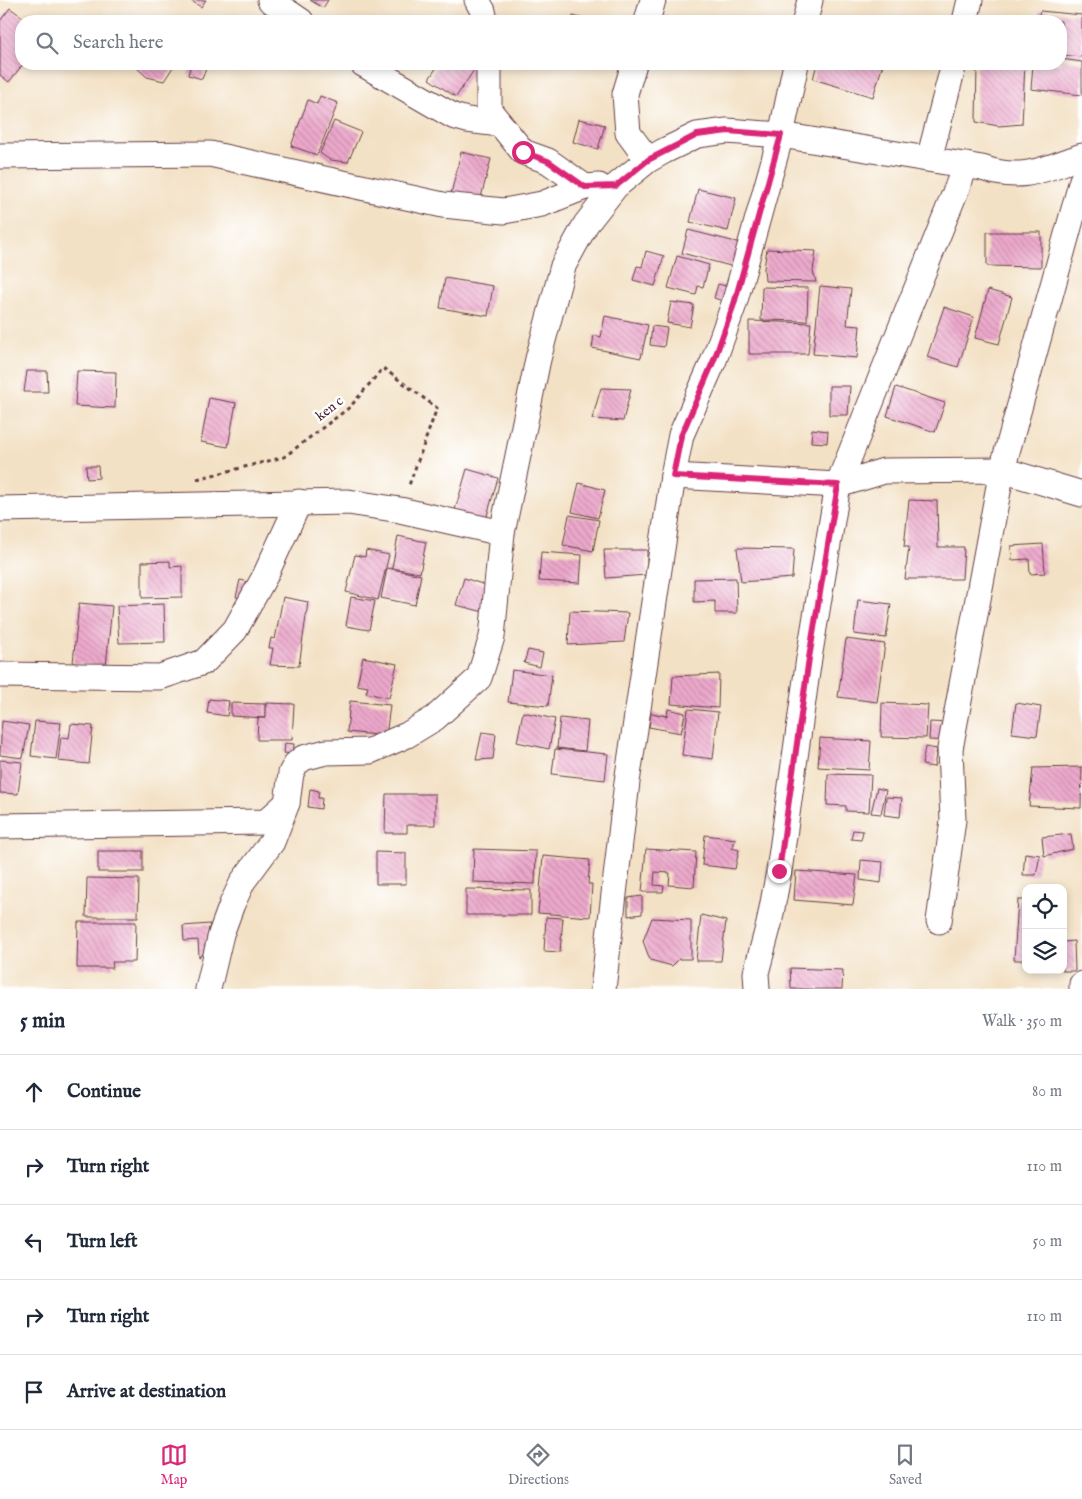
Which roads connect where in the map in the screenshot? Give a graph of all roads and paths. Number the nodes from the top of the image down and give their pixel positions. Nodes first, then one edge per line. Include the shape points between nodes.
1 (270, 0) edge
2 (477, 0) edge
3 (653, 0) edge
4 (810, 0) edge
5 (970, 0) edge
6 (292, 15) edge
7 (484, 15) edge
8 (648, 15) edge
9 (806, 15) edge
10 (966, 15) edge
11 (373, 70) edge
12 (489, 70) edge
13 (632, 70) edge
14 (795, 70) edge
15 (952, 70) edge
16 (500, 124) junction
17 (781, 135) junction
18 (0, 156) edge
19 (1082, 156) edge
20 (929, 159) junction
21 (648, 160) junction
22 (966, 165) junction
23 (1082, 180) edge
24 (616, 186) junction
25 (585, 187) junction
26 (1002, 470) junction
27 (673, 476) junction
28 (195, 480) dead end
29 (838, 485) junction
30 (1082, 494) edge
31 (299, 502) junction
32 (0, 509) edge
33 (400, 510) junction
34 (502, 533) junction
35 (0, 675) edge
36 (287, 803) junction
37 (0, 826) edge
38 (939, 921) dead end
39 (1082, 984) edge
40 (208, 989) edge
41 (603, 989) edge
42 (757, 989) edge
43 (1082, 989) edge

1 - 6 street
2 - 7 street
3 - 8 street
4 - 9 street
5 - 10 street
11 - 16 street via 453,116
12 - 16 street via 489,110
13 - 21 street via 625,94 628,134
14 - 17 street
15 - 20 street
16 - 25 street via 523,152 548,161
17 - 20 street
17 - 21 street via 728,131 697,135
17 - 27 street via 734,304 681,436
18 - 25 street via 210,154 443,205 504,211 542,204
19 - 22 street via 1033,173 1002,175
20 - 22 street
21 - 24 street
22 - 29 street
23 - 26 street
24 - 25 street
24 - 34 street via 586,224 563,266 538,359
26 - 29 street via 884,471
26 - 30 street
26 - 38 street via 950,748 953,820
27 - 29 street
27 - 41 street via 627,782
28 - 33 path, ken c via 284,457 350,406 383,368 437,408
29 - 42 street via 809,658 779,871 756,973
31 - 32 street
31 - 33 street via 348,502
31 - 35 street via 265,576 235,630 204,662 160,678
33 - 34 street
34 - 36 street via 492,637 479,678 435,718 407,735 370,751 326,752 303,758 291,773
36 - 37 street via 266,822
36 - 40 street via 272,842 243,881 232,904 220,934
39 - 43 street

